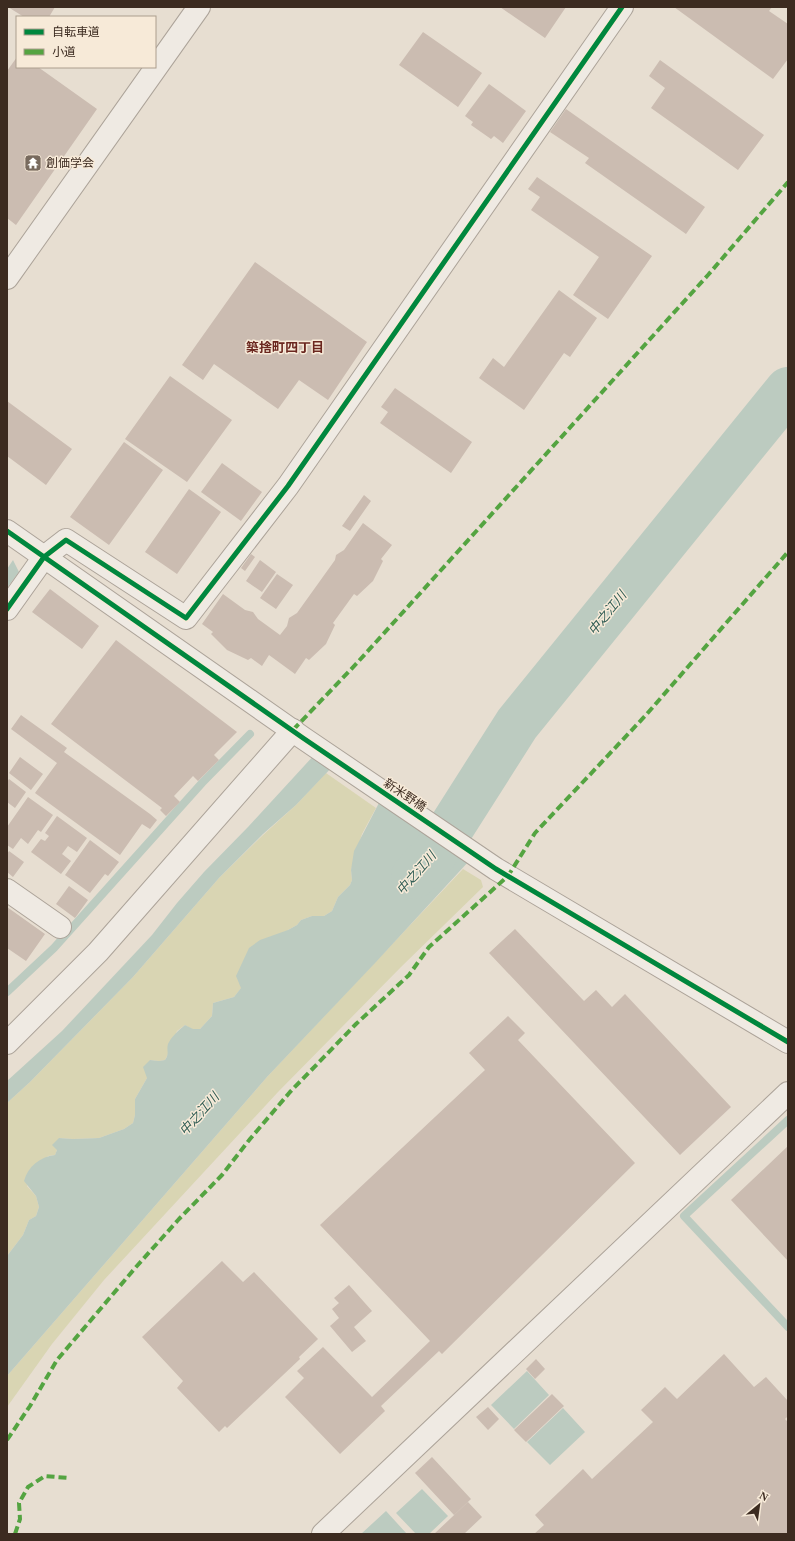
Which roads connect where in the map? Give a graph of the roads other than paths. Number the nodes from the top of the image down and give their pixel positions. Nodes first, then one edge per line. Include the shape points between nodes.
1 (199, 7) edge
2 (622, 7) edge
3 (156, 68) edge
4 (156, 68) edge
5 (7, 278) edge
6 (7, 531) edge
7 (44, 557) junction
8 (7, 609) edge
9 (298, 734) junction
10 (7, 890) edge
11 (60, 927) dead end
12 (788, 1042) edge
13 (7, 1043) edge
14 (788, 1093) edge
15 (323, 1534) edge

1 - 4 street
2 - 7 street via 288,486 186,618 66,540
3 - 5 street
6 - 7 street, 新米野橋
7 - 8 street
7 - 9 street, 新米野橋
9 - 12 street, 新米野橋 via 496,869
9 - 13 street via 98,952
10 - 11 street
14 - 15 street

